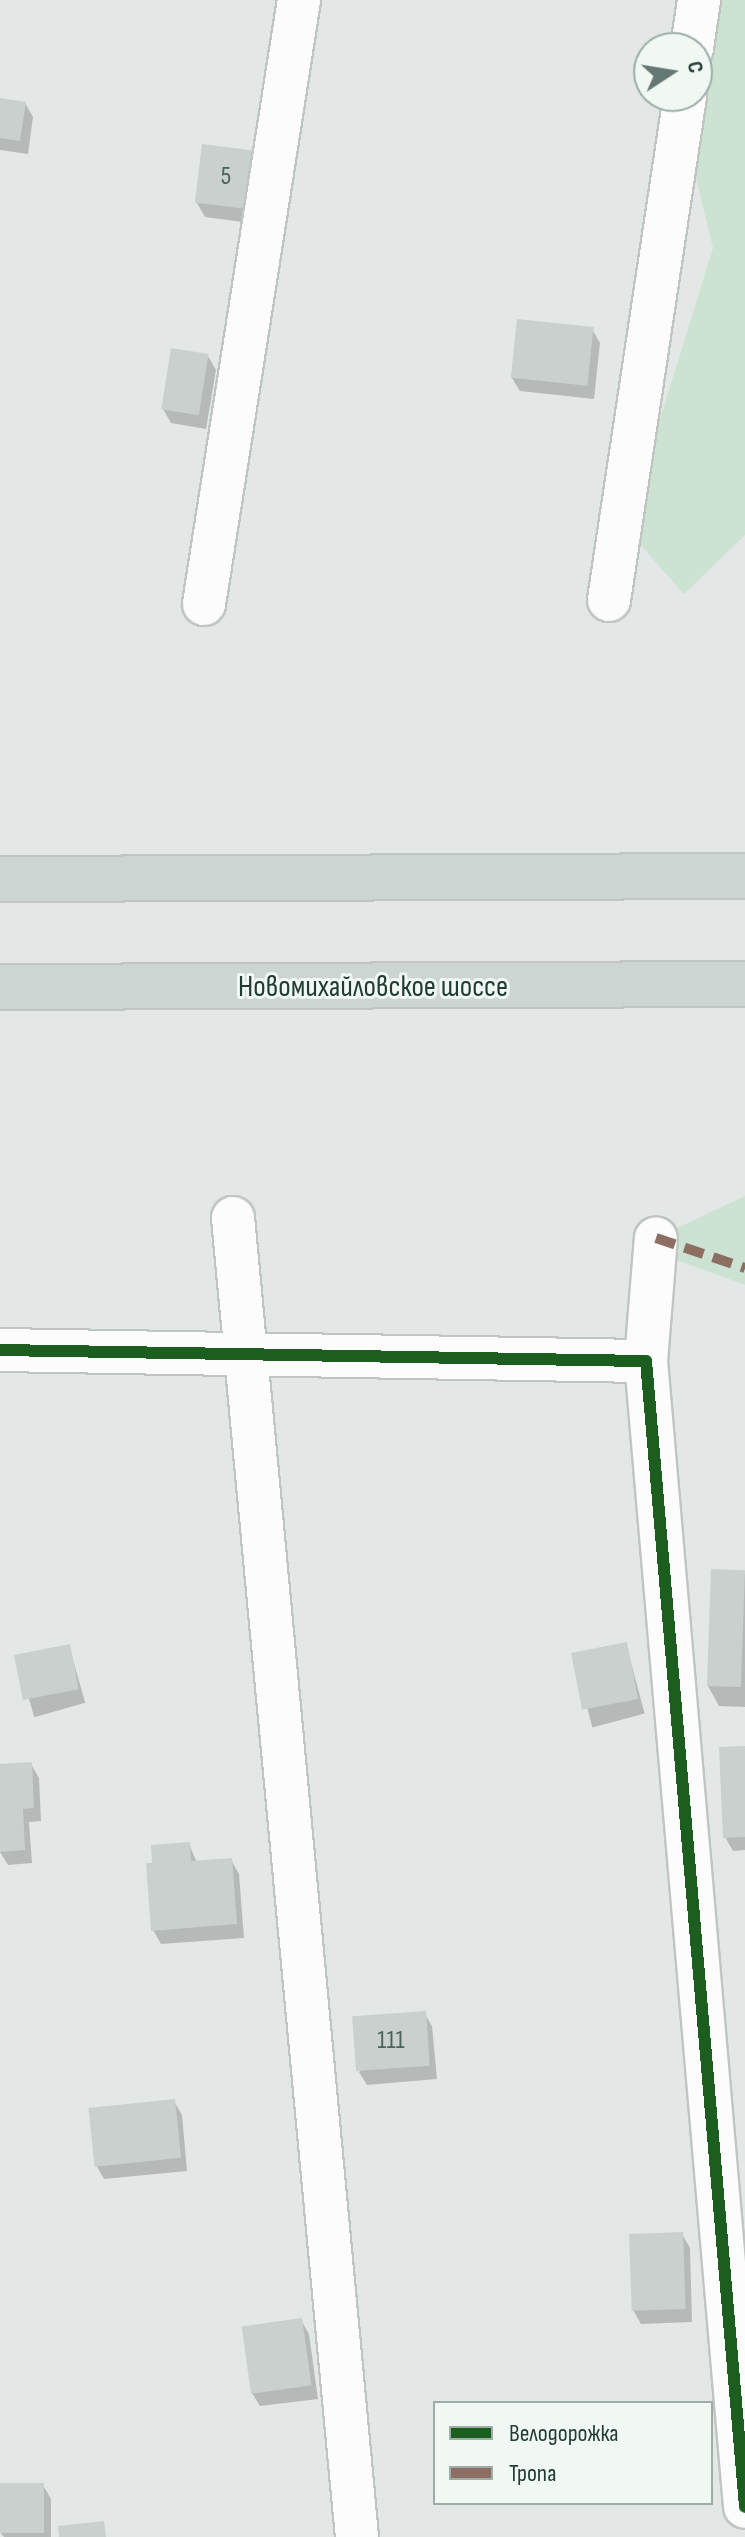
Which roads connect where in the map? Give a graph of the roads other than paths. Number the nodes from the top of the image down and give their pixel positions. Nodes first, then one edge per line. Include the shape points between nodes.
1 (299, 0) edge
2 (699, 0) edge
3 (694, 32) edge
4 (683, 112) edge
5 (609, 600) dead end
6 (204, 604) dead end
7 (745, 876) edge
8 (0, 879) edge
9 (745, 984) edge
10 (0, 987) edge
11 (233, 1218) dead end
12 (656, 1238) dead end
13 (0, 1350) edge
14 (244, 1353) junction
15 (646, 1361) junction
16 (745, 2507) edge
17 (357, 2537) edge

1 - 6 street
2 - 3 street
4 - 5 street
7 - 8 main road
9 - 10 main road, Новомихайловское шоссе
11 - 14 street
12 - 15 street
13 - 14 street
14 - 15 street
14 - 17 street
15 - 16 street

